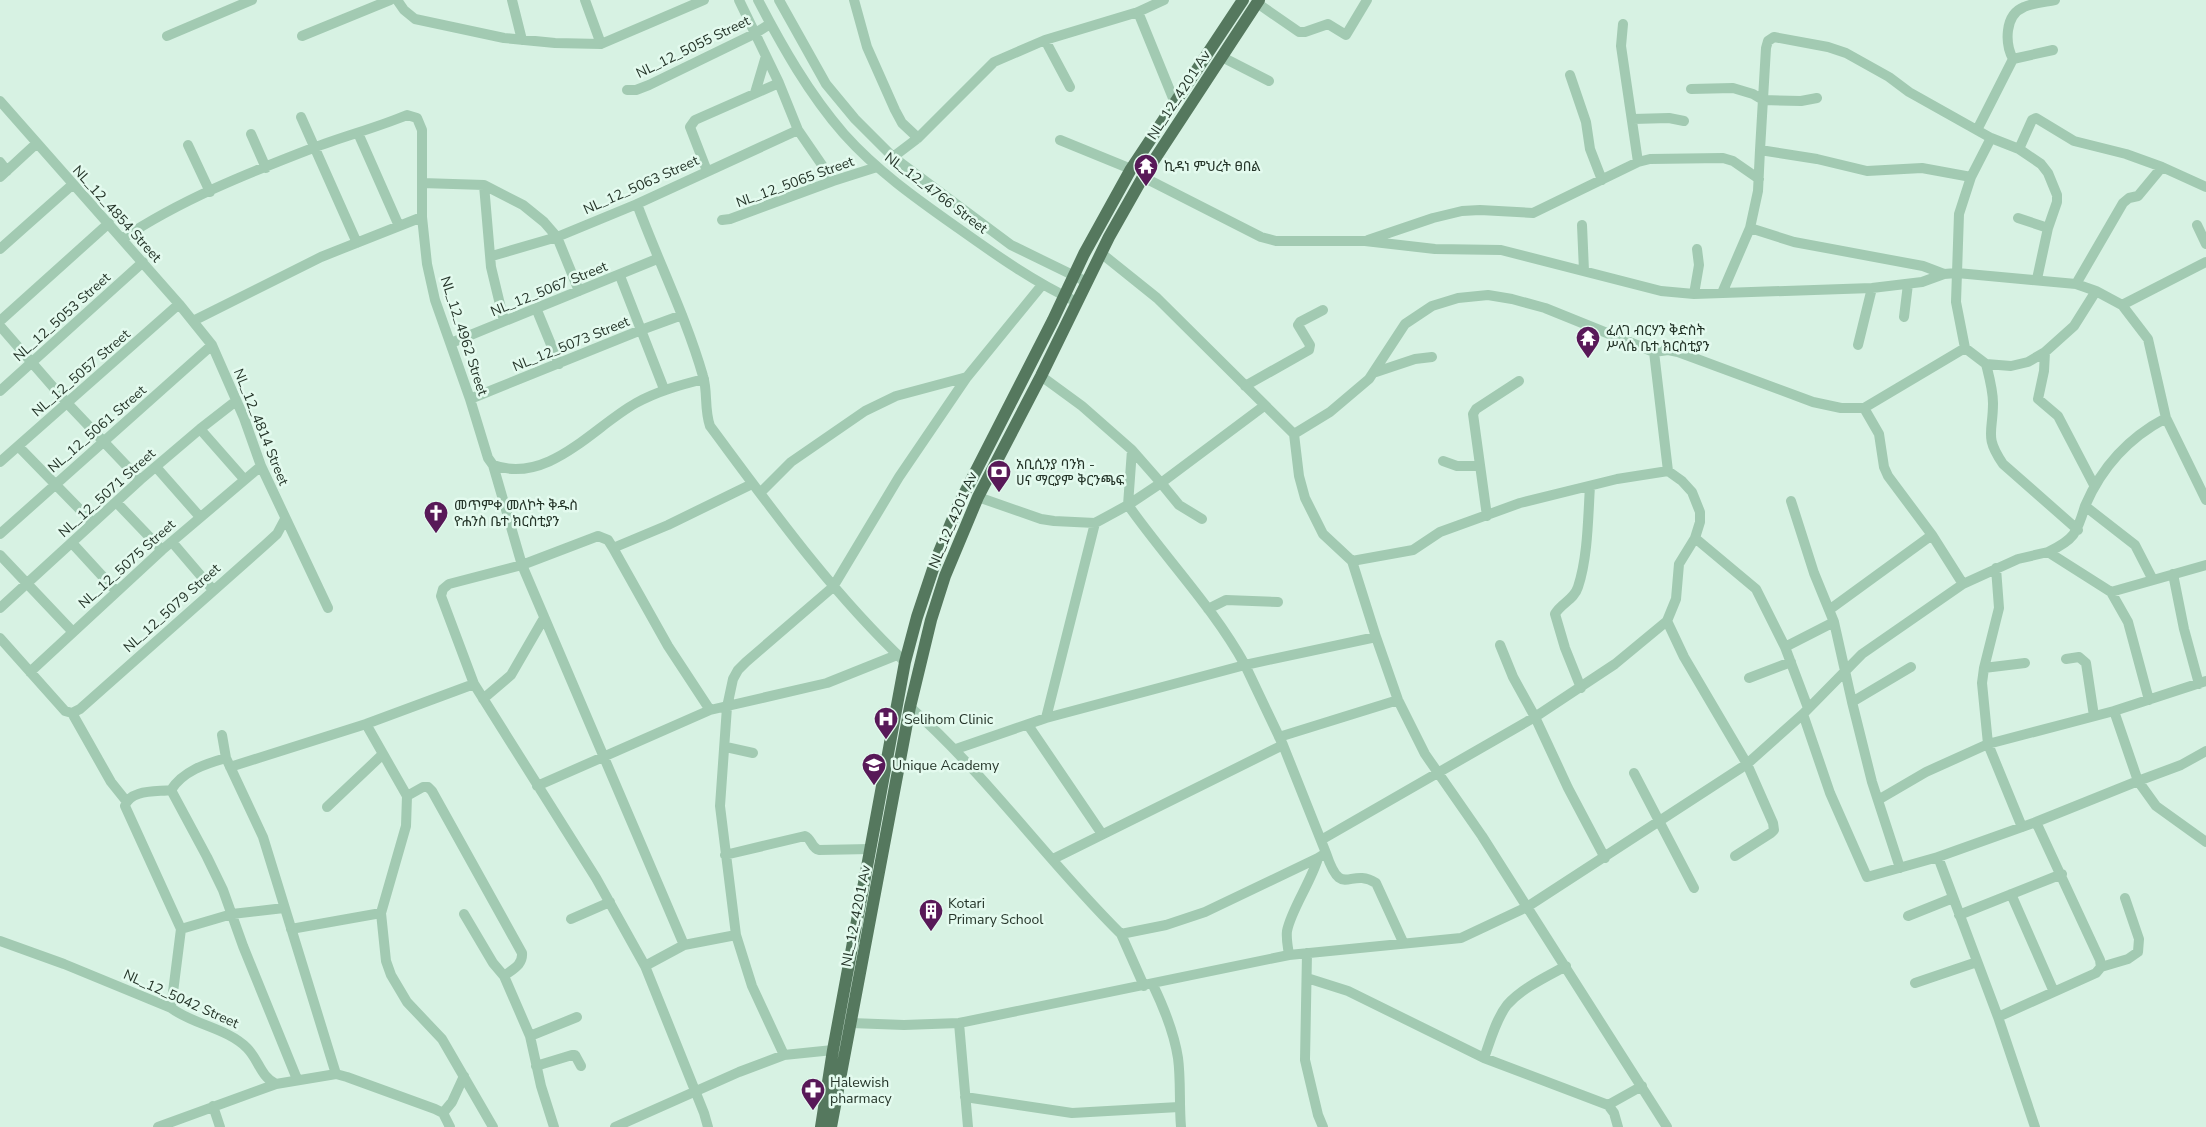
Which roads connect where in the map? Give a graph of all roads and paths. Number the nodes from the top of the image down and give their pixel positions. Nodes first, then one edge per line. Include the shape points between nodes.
1 (252, 0) edge
2 (390, 0) edge
3 (397, 0) edge
4 (512, 0) edge
5 (585, 0) edge
6 (704, 0) edge
7 (738, 0) edge
8 (758, 0) edge
9 (780, 0) edge
10 (854, 0) edge
11 (1164, 0) edge
12 (1244, 0) edge
13 (1367, 0) edge
14 (2054, 0) edge
15 (1258, 2) edge
16 (1147, 4) edge
17 (1138, 12) junction
18 (770, 24) junction
19 (1623, 24) dead end
20 (754, 34) junction
21 (167, 36) dead end
22 (302, 36) dead end
23 (522, 40) junction
24 (1045, 40) junction
25 (601, 44) junction
26 (2053, 50) dead end
27 (766, 56) junction
28 (1222, 57) junction
29 (2013, 59) junction
30 (1570, 75) dead end
31 (1269, 81) dead end
32 (778, 83) junction
33 (1070, 87) dead end
34 (1691, 89) dead end
35 (627, 90) dead end
36 (755, 93) junction
37 (1817, 98) dead end
38 (1763, 100) junction
39 (0, 101) edge
40 (1174, 103) junction
41 (301, 117) dead end
42 (1633, 119) junction
43 (1684, 121) dead end
44 (798, 130) junction
45 (1977, 130) junction
46 (358, 133) junction
47 (250, 134) dead end
48 (918, 138) junction
49 (1991, 138) junction
50 (1060, 140) dead end
51 (37, 143) junction
52 (188, 145) dead end
53 (314, 148) junction
54 (2019, 149) junction
55 (1760, 150) junction
56 (893, 157) junction
57 (0, 162) edge
58 (1638, 162) junction
59 (877, 167) junction
60 (2162, 167) junction
61 (266, 168) junction
62 (1132, 169) junction
63 (707, 170) junction
64 (4, 174) edge
65 (1143, 177) junction
66 (1972, 177) junction
67 (1759, 179) junction
68 (1602, 180) junction
69 (833, 181) junction
70 (422, 182) junction
71 (484, 184) junction
72 (72, 185) junction
73 (2206, 187) edge
74 (210, 192) junction
75 (637, 204) junction
76 (422, 217) junction
77 (2018, 218) dead end
78 (722, 220) dead end
79 (109, 223) junction
80 (1582, 225) dead end
81 (399, 226) junction
82 (2197, 226) dead end
83 (1750, 228) junction
84 (2048, 228) junction
85 (556, 238) junction
86 (122, 239) junction
87 (1365, 241) junction
88 (357, 243) junction
89 (2206, 244) edge
90 (0, 249) edge
91 (1697, 249) dead end
92 (1101, 253) junction
93 (492, 256) junction
94 (657, 259) junction
95 (143, 262) junction
96 (2206, 262) edge
97 (1584, 271) junction
98 (1957, 273) junction
99 (1944, 274) junction
100 (620, 276) junction
101 (1074, 277) junction
102 (2037, 279) junction
103 (1086, 282) junction
104 (1908, 284) junction
105 (2076, 284) junction
106 (1042, 285) junction
107 (1872, 288) junction
108 (579, 291) junction
109 (2096, 291) junction
110 (1722, 292) junction
111 (1694, 294) junction
112 (1064, 296) junction
113 (1077, 302) junction
114 (180, 304) junction
115 (2122, 305) junction
116 (536, 308) junction
117 (1323, 310) dead end
118 (682, 315) junction
119 (1904, 317) dead end
120 (0, 320) edge
121 (194, 321) junction
122 (504, 321) junction
123 (0, 326) edge
124 (641, 330) junction
125 (451, 343) junction
126 (212, 345) junction
127 (1858, 345) dead end
128 (1965, 348) junction
129 (1654, 352) junction
130 (2045, 352) junction
131 (1432, 357) dead end
132 (32, 362) junction
133 (560, 364) junction
134 (1986, 364) junction
135 (1376, 372) junction
136 (1041, 376) junction
137 (967, 377) junction
138 (704, 379) junction
139 (1519, 382) dead end
140 (1245, 386) junction
141 (664, 389) junction
142 (0, 391) edge
143 (470, 399) junction
144 (236, 401) junction
145 (67, 403) junction
146 (1264, 406) junction
147 (1864, 408) junction
148 (2166, 418) junction
149 (200, 429) junction
150 (1294, 434) junction
151 (104, 441) junction
152 (18, 446) junction
153 (1132, 450) junction
154 (1443, 461) dead end
155 (0, 462) edge
156 (493, 465) junction
157 (261, 466) junction
158 (1479, 466) junction
159 (156, 467) junction
160 (1668, 471) junction
161 (244, 479) junction
162 (140, 480) junction
163 (1161, 483) junction
164 (55, 484) junction
165 (752, 484) junction
166 (2094, 485) junction
167 (1590, 486) junction
168 (760, 493) junction
169 (978, 497) junction
170 (2206, 500) edge
171 (1791, 501) dead end
172 (117, 502) junction
173 (1128, 506) junction
174 (2085, 506) junction
175 (1487, 516) junction
176 (200, 517) junction
177 (285, 519) junction
178 (1202, 519) dead end
179 (93, 523) junction
180 (1095, 523) junction
181 (2078, 530) junction
182 (0, 534) edge
183 (1932, 535) junction
184 (1695, 538) junction
185 (172, 542) junction
186 (72, 543) junction
187 (613, 548) junction
188 (162, 550) junction
189 (2048, 552) junction
190 (0, 555) edge
191 (1352, 561) junction
192 (522, 565) junction
193 (2206, 565) edge
194 (1996, 568) junction
195 (2173, 574) junction
196 (2153, 580) junction
197 (27, 583) junction
198 (1963, 584) junction
199 (833, 587) junction
200 (213, 590) junction
201 (116, 591) junction
202 (2111, 592) junction
203 (1278, 602) dead end
204 (0, 608) edge
205 (328, 608) dead end
206 (1208, 609) junction
207 (1829, 610) junction
208 (544, 618) junction
209 (1667, 621) junction
210 (1834, 622) junction
211 (72, 631) junction
212 (1376, 637) junction
213 (0, 638) edge
214 (1500, 645) dead end
215 (1786, 647) junction
216 (901, 659) junction
217 (2066, 659) dead end
218 (1791, 662) junction
219 (2026, 663) dead end
220 (1245, 664) junction
221 (1910, 667) dead end
222 (1984, 668) junction
223 (1846, 670) junction
224 (30, 672) junction
225 (1750, 678) dead end
226 (2202, 682) edge
227 (474, 684) junction
228 (1581, 688) junction
229 (483, 699) junction
230 (1398, 700) junction
231 (2149, 700) junction
232 (1852, 702) junction
233 (910, 706) junction
234 (727, 707) junction
235 (710, 710) junction
236 (1805, 711) junction
237 (2114, 711) junction
238 (72, 713) junction
239 (2094, 716) junction
240 (1535, 717) junction
241 (1046, 718) junction
242 (366, 724) junction
243 (1028, 725) junction
244 (222, 735) dead end
245 (1280, 741) junction
246 (1988, 744) junction
247 (726, 747) junction
248 (956, 749) junction
249 (2206, 751) edge
250 (383, 754) junction
251 (753, 754) dead end
252 (603, 756) junction
253 (228, 762) junction
254 (1747, 764) junction
255 (1439, 772) junction
256 (1634, 773) dead end
257 (2138, 781) junction
258 (537, 786) junction
259 (171, 790) junction
260 (407, 796) junction
261 (1878, 800) junction
262 (127, 802) junction
263 (327, 807) dead end
264 (1660, 822) junction
265 (2036, 822) junction
266 (2022, 827) junction
267 (1102, 834) junction
268 (1322, 840) junction
269 (2206, 842) edge
270 (870, 849) junction
271 (725, 855) junction
272 (1322, 856) junction
273 (1735, 856) dead end
274 (1938, 857) junction
275 (1605, 858) junction
276 (1053, 859) junction
277 (1900, 868) junction
278 (2062, 874) junction
279 (1694, 888) dead end
280 (2011, 894) junction
281 (1953, 898) junction
282 (2125, 898) dead end
283 (610, 902) junction
284 (1527, 907) junction
285 (284, 908) junction
286 (382, 913) junction
287 (232, 914) junction
288 (464, 914) dead end
289 (1959, 915) junction
290 (1908, 916) dead end
291 (571, 919) dead end
292 (181, 929) junction
293 (292, 929) junction
294 (1121, 934) junction
295 (736, 935) junction
296 (0, 941) edge
297 (1403, 942) junction
298 (684, 945) junction
299 (1307, 953) junction
300 (1289, 955) junction
301 (1977, 962) junction
302 (645, 966) junction
303 (1566, 966) junction
304 (2101, 967) junction
305 (504, 976) junction
306 (1307, 978) junction
307 (1915, 983) dead end
308 (1149, 985) junction
309 (2054, 992) junction
310 (171, 1008) junction
311 (577, 1017) dead end
312 (1998, 1017) junction
313 (851, 1023) junction
314 (958, 1024) junction
315 (530, 1036) junction
316 (833, 1050) junction
317 (784, 1055) junction
318 (1484, 1058) junction
319 (536, 1066) junction
320 (581, 1066) dead end
321 (336, 1074) junction
322 (464, 1076) junction
323 (297, 1079) junction
324 (276, 1084) junction
325 (1642, 1086) junction
326 (694, 1091) junction
327 (965, 1097) junction
328 (1608, 1105) junction
329 (213, 1106) junction
330 (1179, 1107) junction
331 (828, 1112) junction
332 (443, 1113) junction
333 (158, 1127) edge
334 (220, 1127) edge
335 (450, 1127) edge
336 (493, 1127) edge
337 (554, 1127) edge
338 (615, 1127) edge
339 (708, 1127) edge
340 (812, 1127) edge
341 (822, 1127) edge
342 (831, 1127) edge
343 (837, 1127) edge
344 (968, 1127) edge
345 (1181, 1127) edge
346 (1323, 1127) edge
347 (1618, 1127) edge
348 (1668, 1127) edge
349 (2035, 1127) edge

1 - 21 street
2 - 22 street
3 - 23 street via 415,19
4 - 23 street
5 - 25 street
6 - 25 street
7 - 20 street
8 - 18 street, NL_12_4766 Street
9 - 56 street, NL_12_4766 Street via 826,84
10 - 48 street via 867,47 895,110 902,123
11 - 16 street
12 - 40 main road, NL_12_4201 Av
13 - 15 street via 1346,36 1328,24 1299,32
14 - 29 street via 2023,7 2013,17 2007,41
15 - 28 main road, NL_12_4201 Av
16 - 17 street
17 - 24 street
17 - 40 street
18 - 20 street, NL_12_5055 Street
18 - 59 street, NL_12_4766 Street via 812,92 844,133
19 - 42 street via 1621,46
20 - 27 street
20 - 35 street, NL_12_5055 Street via 649,85
23 - 25 street
24 - 33 street
24 - 48 street via 994,62
26 - 29 street
27 - 32 street
27 - 36 street
28 - 31 street
28 - 65 main road, NL_12_4201 Av
29 - 45 street
30 - 68 street
32 - 36 street
32 - 44 street
34 - 38 street via 1733,88
36 - 63 street via 695,120 690,127
37 - 38 street
38 - 45 street via 1768,41 1780,37 1846,53
38 - 55 street
39 - 51 street, NL_12_4854 Street
40 - 62 main road, NL_12_4201 Av
41 - 53 street
42 - 43 street
42 - 58 street
44 - 63 street, NL_12_5063 Street
44 - 69 street
45 - 49 street
46 - 53 street
46 - 70 street, NL_12_4962 Street via 407,115 414,116 422,130
46 - 81 street
47 - 61 street
48 - 56 street
49 - 54 street
49 - 66 street
50 - 62 street
51 - 64 street
51 - 72 street, NL_12_4854 Street
52 - 74 street
53 - 61 street
53 - 88 street
54 - 60 street via 2032,120 2036,118 2074,141
54 - 84 street via 2041,164 2053,185 2057,202
55 - 66 street via 1867,171 1922,168
55 - 67 street
56 - 101 street, NL_12_4766 Street via 1011,245
57 - 64 street
58 - 67 street via 1723,158
58 - 68 street
59 - 69 street, NL_12_5065 Street
59 - 106 street, NL_12_4766 Street via 909,194
60 - 73 street
60 - 105 street via 2138,196 2123,203
61 - 74 street
62 - 101 main road, NL_12_4201 Av
63 - 75 street, NL_12_5063 Street
65 - 87 street via 1261,237 1276,241
65 - 92 main road, NL_12_4201 Av
66 - 98 street via 1958,214
67 - 83 street
68 - 87 street via 1533,212 1462,211
69 - 78 street, NL_12_5065 Street via 730,220
70 - 71 street
70 - 76 street, NL_12_4962 Street
71 - 85 street via 523,205 544,222
71 - 93 street
72 - 79 street, NL_12_4854 Street
72 - 90 street
74 - 86 street via 149,221
75 - 85 street, NL_12_5063 Street
75 - 94 street
76 - 81 street
76 - 125 street, NL_12_4962 Street via 435,300
77 - 84 street
79 - 86 street, NL_12_4854 Street
79 - 120 street
80 - 97 street
81 - 88 street
82 - 89 street
83 - 99 street via 1794,242 1923,266
83 - 110 street
84 - 102 street
85 - 93 street, NL_12_5063 Street
85 - 108 street
86 - 95 street, NL_12_4854 Street
87 - 97 street via 1436,250 1501,250
88 - 121 street via 282,275
91 - 111 street via 1699,265
92 - 103 main road, NL_12_4201 Av
92 - 140 street via 1157,298
93 - 122 street via 492,272
94 - 100 street, NL_12_5067 Street
94 - 118 street
95 - 114 street, NL_12_4854 Street
95 - 132 street, NL_12_5053 Street
96 - 115 street
97 - 111 street via 1661,291
98 - 99 street
98 - 102 street
98 - 128 street via 1956,302
99 - 104 street
100 - 108 street, NL_12_5067 Street
100 - 124 street
101 - 103 street, NL_12_4766 Street
101 - 112 main road, NL_12_4201 Av
102 - 105 street
103 - 113 main road, NL_12_4201 Av
104 - 107 street
104 - 119 street
105 - 109 street
106 - 112 street, NL_12_4766 Street
106 - 137 street
107 - 110 street
107 - 127 street
108 - 116 street, NL_12_5067 Street
109 - 115 street
109 - 130 street via 2074,326
110 - 111 street
112 - 113 street, NL_12_4766 Street
112 - 216 main road, NL_12_4201 Av via 958,506
113 - 136 main road, NL_12_4201 Av
114 - 121 street, NL_12_4854 Street
114 - 145 street, NL_12_5057 Street
115 - 148 street via 2148,339
116 - 122 street, NL_12_5067 Street
116 - 133 street
117 - 140 street via 1298,325 1310,345 1309,350
118 - 124 street, NL_12_5073 Street
118 - 138 street
121 - 126 street, NL_12_4854 Street
122 - 125 street, NL_12_5067 Street
123 - 132 street
124 - 133 street, NL_12_5073 Street
124 - 141 street
125 - 143 street, NL_12_4962 Street
126 - 144 street, NL_12_4814 Street
126 - 151 street, NL_12_5061 Street
128 - 134 street
128 - 147 street
129 - 135 street via 1545,308 1488,295 1432,306 1413,318 1398,332
129 - 147 street via 1678,352 1813,402 1841,408
129 - 160 street
130 - 134 street via 2020,364
130 - 166 street via 2038,399 2058,416
131 - 135 street
132 - 142 street, NL_12_5053 Street
132 - 145 street
133 - 143 street, NL_12_5073 Street
134 - 181 street via 1993,404 1989,433 1996,453 2003,464
135 - 150 street via 1337,406
136 - 153 street via 1082,406
136 - 169 main road, NL_12_4201 Av
137 - 168 street via 896,396 866,411 780,470
137 - 199 street via 899,477
138 - 141 street
138 - 165 street via 706,415 710,426
139 - 158 street via 1473,414
140 - 146 street
141 - 156 street via 634,404 559,457 520,468
143 - 156 street, NL_12_4962 Street
144 - 149 street, NL_12_5071 Street
144 - 157 street, NL_12_4814 Street
145 - 151 street
145 - 152 street, NL_12_5057 Street
146 - 150 street
146 - 163 street
147 - 183 street via 1879,434 1888,476
148 - 166 street via 2128,443
148 - 170 street
149 - 159 street, NL_12_5071 Street
149 - 161 street
150 - 191 street via 1304,498 1323,534
151 - 162 street
151 - 164 street, NL_12_5061 Street
152 - 155 street, NL_12_5057 Street
152 - 164 street
153 - 163 street
153 - 173 street
154 - 158 street via 1457,466
156 - 192 street, NL_12_4962 Street
157 - 161 street, NL_12_5075 Street
157 - 177 street, NL_12_4814 Street
158 - 175 street
159 - 162 street, NL_12_5071 Street
159 - 176 street
160 - 167 street
160 - 184 street via 1682,481 1696,502 1700,522
161 - 176 street, NL_12_5075 Street
162 - 172 street, NL_12_5071 Street
163 - 173 street
163 - 178 street via 1179,505
164 - 179 street
164 - 182 street, NL_12_5061 Street
165 - 168 street
165 - 187 street
166 - 174 street
167 - 175 street via 1520,503
167 - 228 street via 1578,588 1555,614
168 - 199 street
169 - 180 street via 1041,518
169 - 233 main road, NL_12_4201 Av via 945,576
171 - 207 street
172 - 179 street, NL_12_5071 Street
172 - 188 street
173 - 180 street
173 - 206 street
174 - 181 street
174 - 196 street via 2135,545
175 - 191 street via 1440,532 1413,550
176 - 185 street, NL_12_5075 Street
177 - 200 street, NL_12_5079 Street via 277,534
177 - 205 street, NL_12_4814 Street
179 - 186 street, NL_12_5071 Street
180 - 241 street
181 - 189 street via 2066,544
183 - 198 street
183 - 207 street
184 - 209 street via 1679,564 1676,599
184 - 215 street via 1756,589
185 - 188 street, NL_12_5075 Street
185 - 200 street
186 - 197 street, NL_12_5071 Street
186 - 201 street
187 - 192 street via 608,540 598,536
187 - 235 street via 668,646
188 - 201 street, NL_12_5075 Street
189 - 194 street
189 - 202 street
190 - 197 street
191 - 212 street
192 - 208 street, NL_12_4962 Street
192 - 227 street via 449,584 443,589 441,596
193 - 195 street
194 - 198 street
194 - 222 street via 1999,608
195 - 196 street
195 - 226 street via 2184,629
196 - 202 street
197 - 204 street, NL_12_5071 Street
197 - 211 street
198 - 223 street via 1862,654
199 - 216 street
199 - 234 street via 738,670
200 - 238 street, NL_12_5079 Street
201 - 211 street, NL_12_5075 Street
202 - 231 street via 2128,622
203 - 206 street via 1226,600
206 - 220 street
207 - 210 street
208 - 229 street via 511,675
208 - 252 street, NL_12_4962 Street
209 - 228 street
209 - 254 street via 1684,657
210 - 215 street
210 - 223 street
211 - 224 street, NL_12_5075 Street
212 - 220 street
212 - 230 street
213 - 224 street
214 - 240 street
215 - 218 street
216 - 234 street via 827,683
216 - 270 main road, NL_12_4201 Av
217 - 239 street via 2079,657 2086,663
218 - 225 street
218 - 236 street
219 - 222 street
220 - 241 street
220 - 245 street
221 - 232 street
222 - 246 street via 1982,683
223 - 232 street
223 - 236 street
224 - 238 street via 65,711
226 - 231 street
227 - 229 street
227 - 242 street
228 - 240 street
229 - 258 street
230 - 245 street
230 - 255 street via 1425,754
231 - 237 street
232 - 261 street
233 - 248 street
233 - 313 main road, NL_12_4201 Av
234 - 235 street
234 - 247 street
235 - 252 street
236 - 254 street
236 - 277 street via 1830,793 1866,877
237 - 239 street
237 - 257 street
238 - 262 street via 111,782
239 - 246 street
240 - 255 street
240 - 275 street
241 - 243 street
242 - 250 street
242 - 253 street
243 - 248 street
243 - 267 street
244 - 253 street
245 - 267 street
245 - 268 street
246 - 261 street via 1926,772
246 - 266 street
247 - 251 street
247 - 271 street via 720,806
248 - 276 street
249 - 257 street via 2181,765
250 - 260 street
250 - 263 street
252 - 258 street
252 - 298 street, NL_12_4962 Street
253 - 259 street via 198,768 184,776
253 - 285 street via 263,837
254 - 264 street
254 - 273 street via 1774,830
255 - 268 street
255 - 284 street
256 - 264 street
257 - 265 street
257 - 269 street via 2156,806
258 - 283 street
259 - 262 street via 138,794
259 - 287 street via 207,856
260 - 286 street via 406,826
260 - 305 street via 423,787 432,791 522,952 520,965
261 - 277 street
262 - 292 street via 127,811
264 - 275 street
264 - 279 street
265 - 266 street
265 - 278 street
266 - 274 street
267 - 276 street
268 - 272 street
270 - 271 street via 819,850 805,836
270 - 316 main road, NL_12_4201 Av
271 - 295 street
272 - 294 street via 1205,912 1166,925
272 - 297 street via 1336,877 1348,880 1363,878 1376,883
272 - 300 street via 1288,930
274 - 277 street
274 - 281 street
275 - 284 street
276 - 294 street via 1090,904
278 - 280 street
278 - 304 street
280 - 289 street
280 - 309 street
281 - 289 street
281 - 290 street
282 - 304 street via 2139,939 2138,952 2128,959
283 - 291 street
283 - 302 street
284 - 297 street via 1461,938
284 - 303 street
285 - 287 street
285 - 293 street
286 - 293 street
286 - 322 street via 386,961 398,991 442,1039
287 - 292 street
287 - 323 street
288 - 305 street
289 - 301 street
292 - 310 street
293 - 321 street
294 - 308 street
295 - 298 street
295 - 317 street via 752,986
296 - 310 street, NL_12_5042 Street
297 - 299 street
298 - 302 street
299 - 300 street
299 - 306 street
300 - 308 street
301 - 307 street
301 - 312 street
302 - 326 street
303 - 318 street via 1508,1004
303 - 325 street
304 - 309 street via 2096,973
305 - 315 street
306 - 318 street via 1348,991
306 - 346 street via 1305,1060
308 - 314 street
308 - 330 street via 1168,1016 1175,1045
309 - 312 street
310 - 324 street, NL_12_5042 Street via 238,1040 249,1050 267,1080
311 - 315 street
312 - 349 street
313 - 314 street
313 - 331 main road, NL_12_4201 Av
314 - 327 street
315 - 319 street
316 - 317 street
316 - 331 main road, NL_12_4201 Av
317 - 326 street
318 - 328 street
319 - 320 street via 575,1055
319 - 337 street
321 - 323 street
321 - 332 street
322 - 332 street
322 - 336 street
323 - 324 street
324 - 329 street
325 - 328 street
325 - 348 street
326 - 338 street
326 - 339 street
327 - 330 street via 1072,1113
327 - 344 street
328 - 347 street
329 - 333 street
329 - 334 street
330 - 345 street
331 - 340 main road
331 - 341 main road
331 - 342 main road
331 - 343 main road
332 - 335 street

